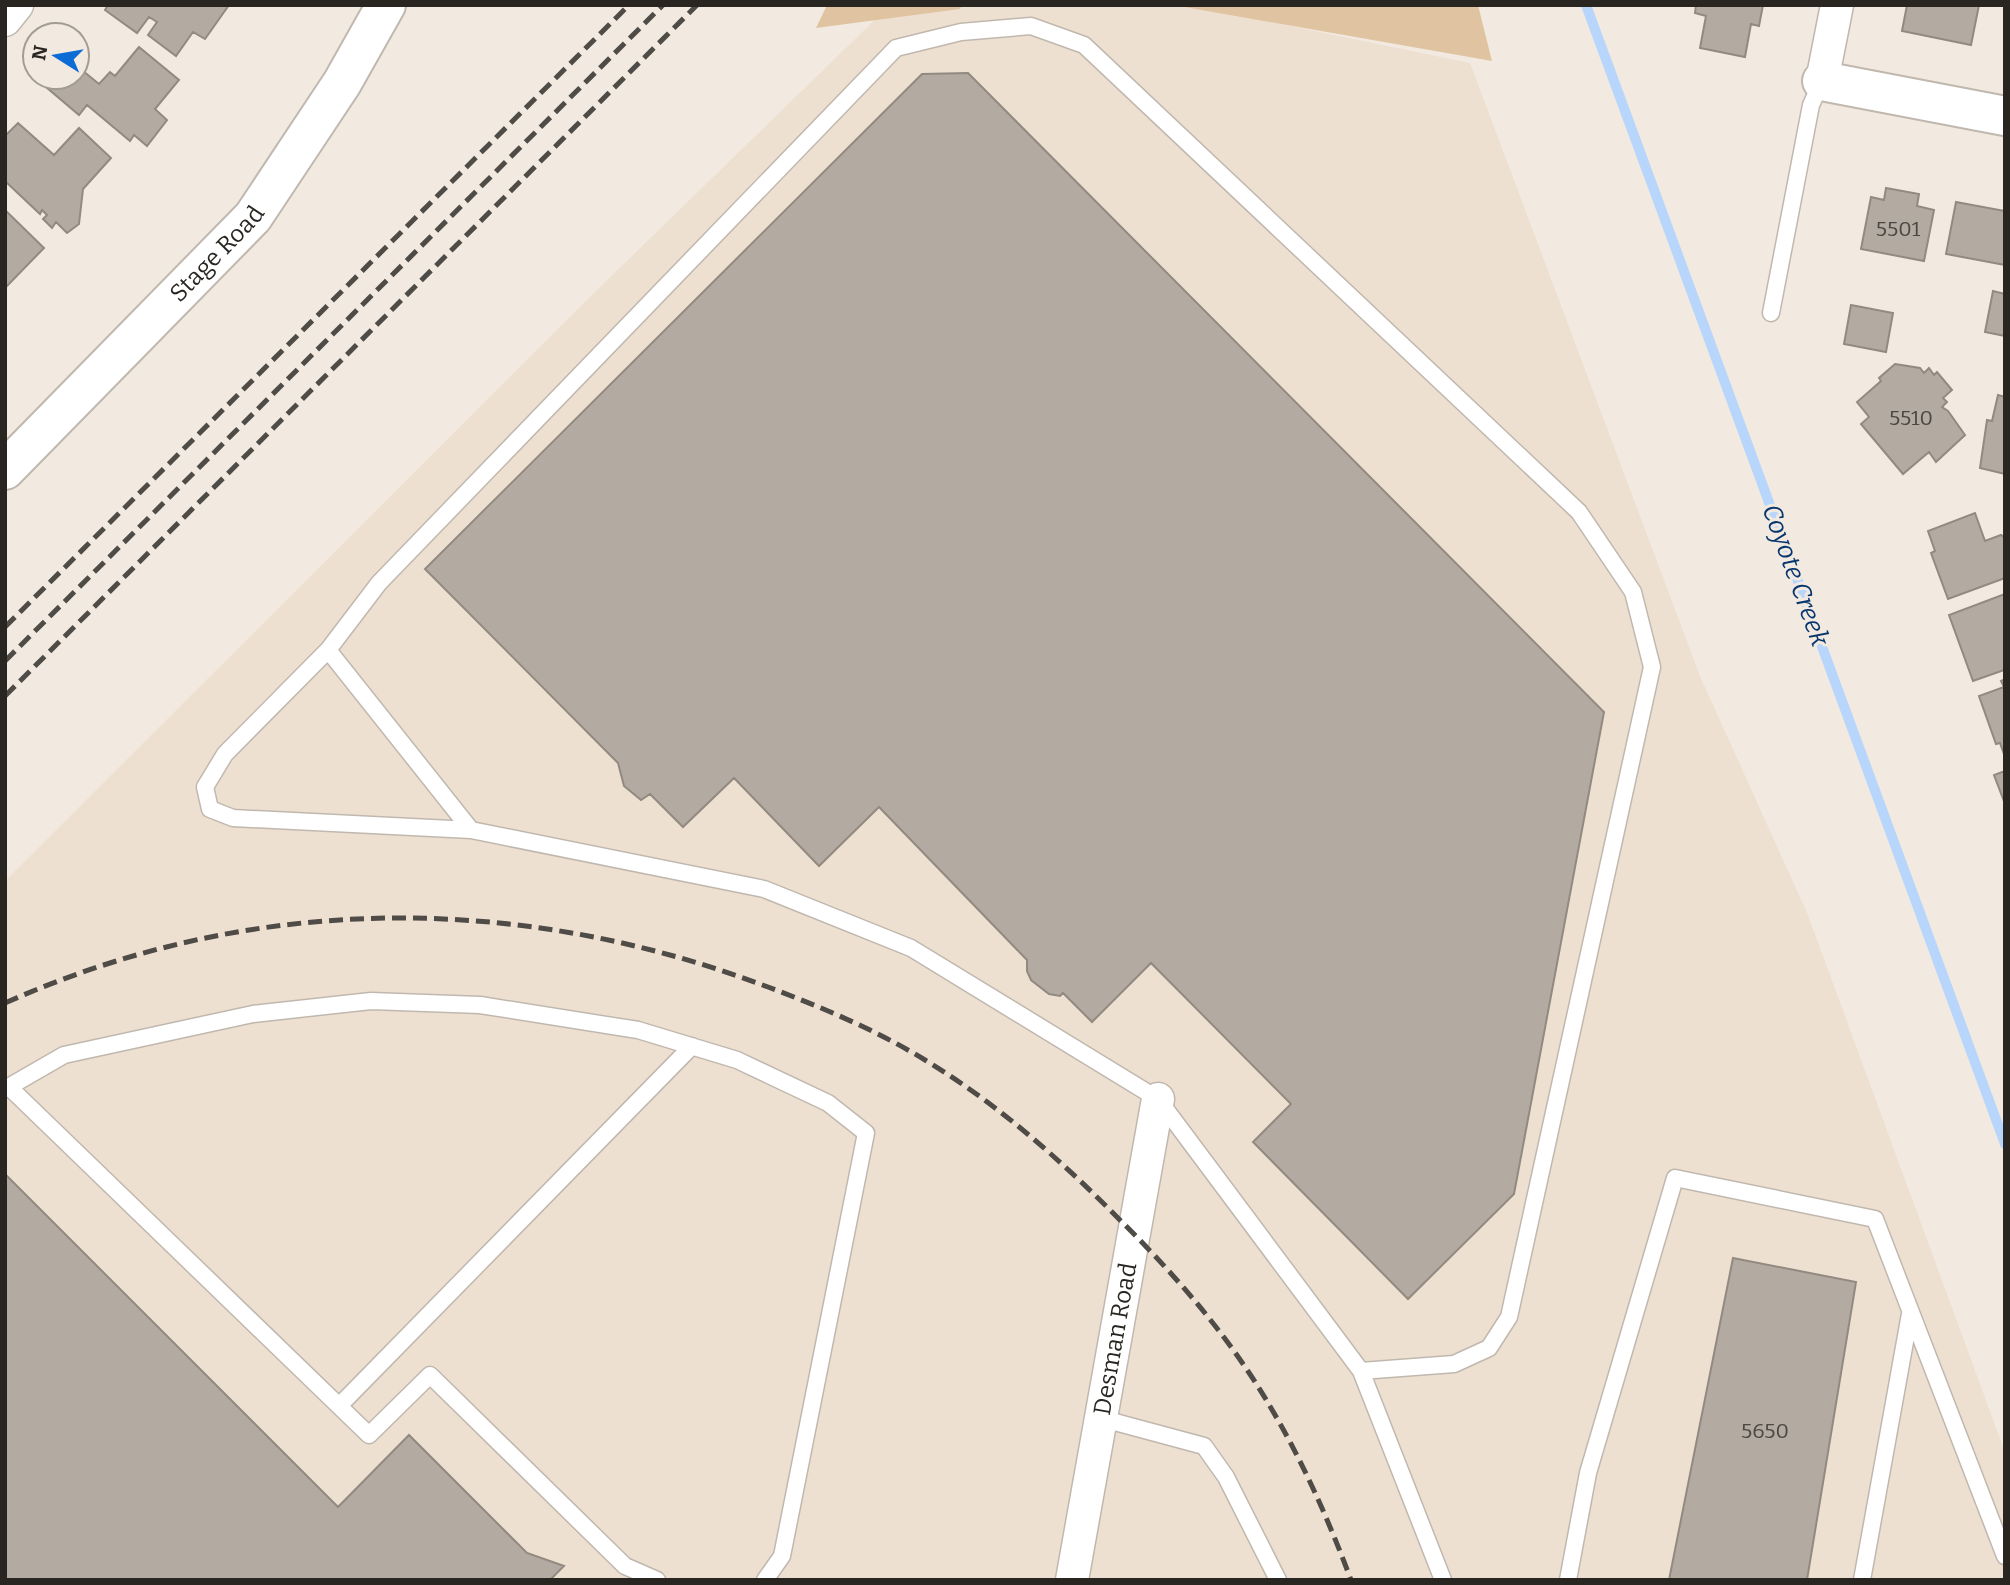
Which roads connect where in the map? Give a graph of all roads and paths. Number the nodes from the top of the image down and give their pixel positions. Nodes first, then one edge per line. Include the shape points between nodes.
1 (17, 5) edge
2 (386, 5) edge
3 (1837, 5) edge
4 (5, 20) edge
5 (1822, 81) junction
6 (2005, 116) edge
7 (1771, 313) dead end
8 (5, 470) edge
9 (328, 650) junction
10 (471, 830) junction
11 (692, 1046) junction
12 (7, 1088) edge
13 (1158, 1099) junction
14 (1911, 1312) junction
15 (1361, 1371) junction
16 (339, 1406) junction
17 (1101, 1418) junction
18 (2005, 1556) edge
19 (657, 1580) edge
20 (765, 1580) edge
21 (1072, 1580) edge
22 (1278, 1580) edge
23 (1443, 1580) edge
24 (1568, 1580) edge
25 (1862, 1580) edge

1 - 4 street
2 - 8 main road, Stage Road via 342,83 253,217
3 - 5 street
5 - 6 main road
5 - 7 lane via 1811,105
9 - 10 lane
9 - 10 lane via 225,754 205,787 210,809 233,818
9 - 15 lane via 380,583 896,48 961,32 1031,26 1084,45 1579,512 1633,592 1652,667 1509,1317 1489,1348 1454,1364
10 - 13 lane via 764,889 911,948
11 - 12 lane via 638,1030 481,1005 371,1001 253,1014 64,1055
11 - 16 lane
11 - 20 lane via 737,1060 828,1104 866,1133 782,1556
12 - 16 lane
13 - 15 lane
13 - 17 street, Desman Road
14 - 18 lane
14 - 24 lane via 1875,1219 1675,1178 1588,1473
14 - 25 lane
15 - 23 lane
16 - 19 lane via 369,1435 430,1375 625,1566
17 - 21 street, Desman Road
17 - 22 lane via 1204,1446 1226,1477

